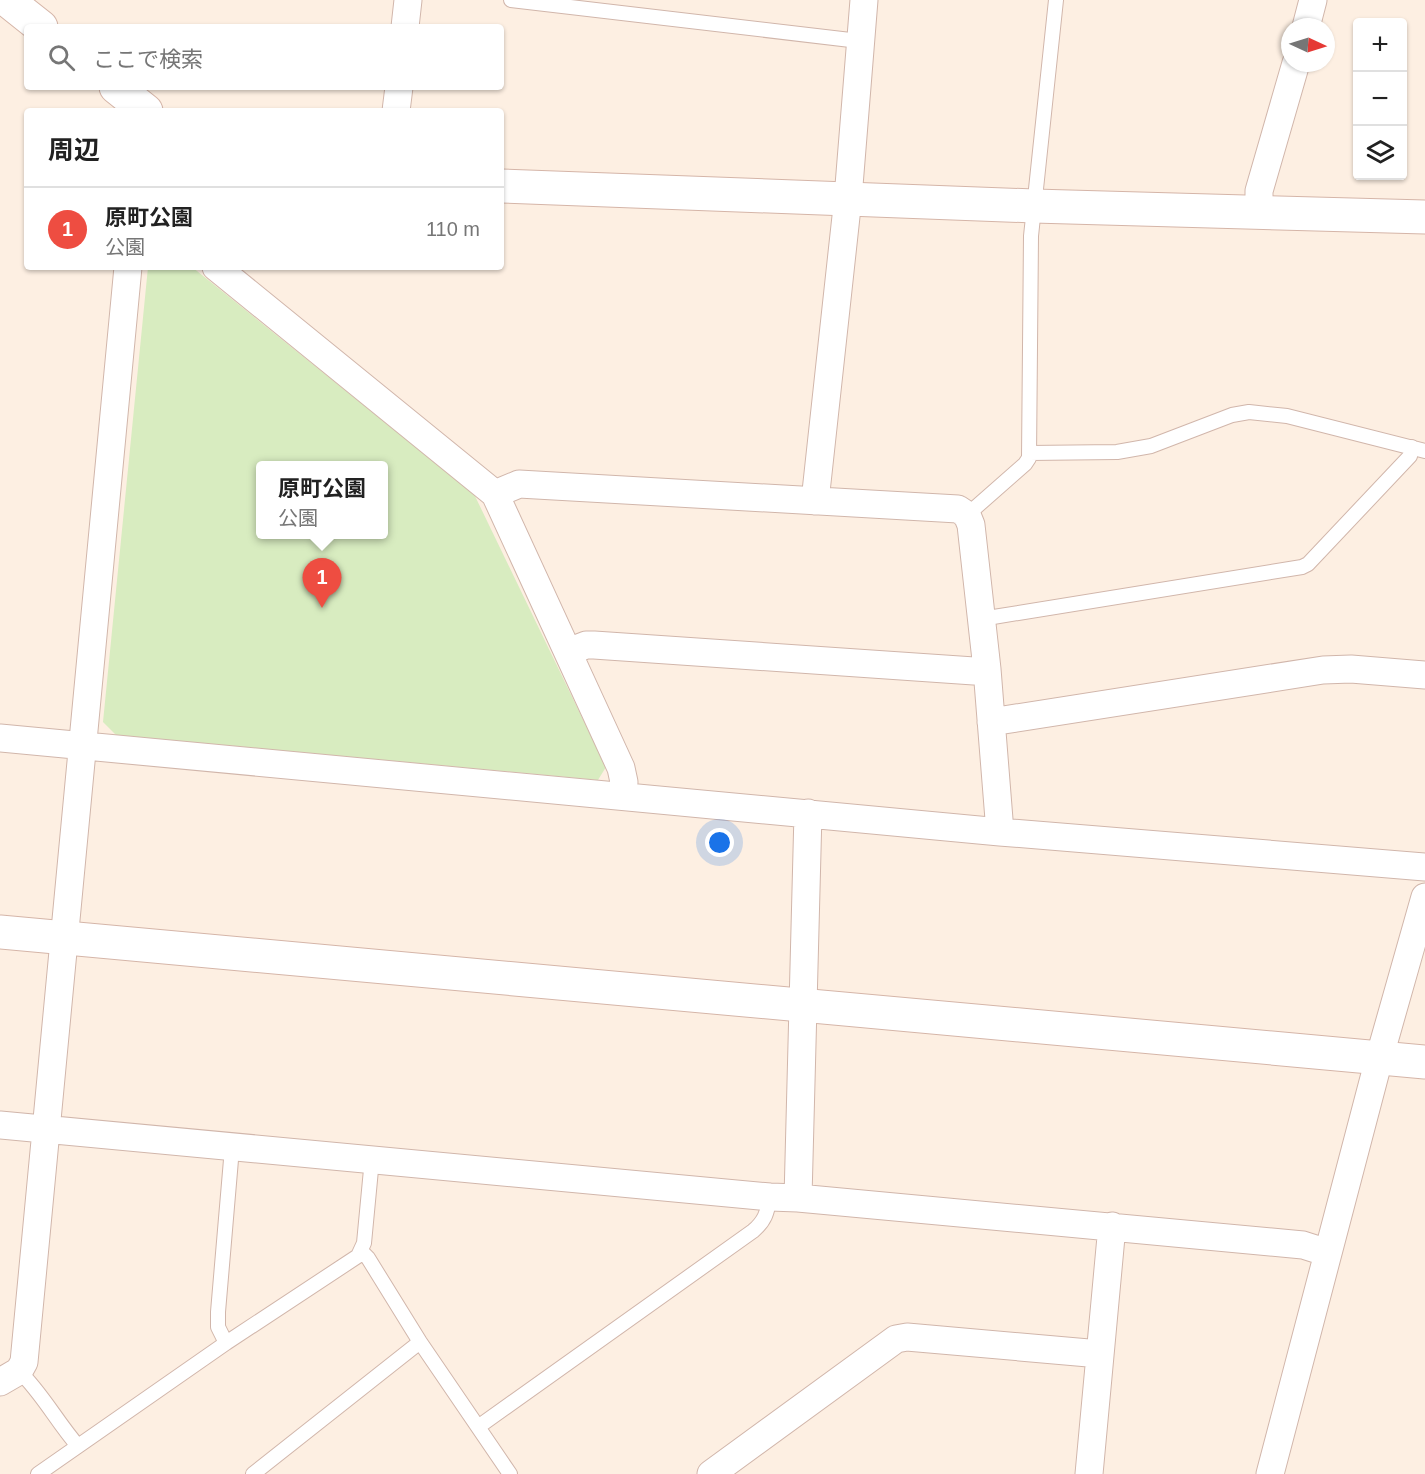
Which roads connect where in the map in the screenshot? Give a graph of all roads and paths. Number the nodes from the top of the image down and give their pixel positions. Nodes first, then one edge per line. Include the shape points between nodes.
1 (7, 0) edge
2 (408, 0) edge
3 (511, 0) edge
4 (864, 0) edge
5 (1056, 0) edge
6 (1313, 0) edge
7 (1308, 18) edge
8 (36, 24) edge
9 (405, 24) edge
10 (859, 41) junction
11 (1293, 72) edge
12 (120, 90) edge
13 (399, 90) edge
14 (142, 108) edge
15 (396, 108) edge
16 (504, 186) edge
17 (848, 198) junction
18 (1034, 206) junction
19 (1259, 211) junction
20 (1425, 217) edge
21 (128, 270) edge
22 (220, 270) edge
23 (1418, 449) edge
24 (1029, 453) junction
25 (495, 494) junction
26 (815, 501) junction
27 (967, 515) junction
28 (981, 619) junction
29 (568, 652) junction
30 (987, 669) junction
31 (1425, 675) edge
32 (991, 722) junction
33 (0, 738) edge
34 (82, 746) junction
35 (623, 796) junction
36 (808, 813) junction
37 (1000, 832) junction
38 (1425, 867) edge
39 (1425, 897) edge
40 (0, 932) edge
41 (65, 938) junction
42 (803, 1006) junction
43 (1378, 1059) junction
44 (1425, 1062) edge
45 (0, 1125) edge
46 (45, 1129) junction
47 (231, 1148) junction
48 (372, 1159) junction
49 (770, 1197) junction
50 (798, 1198) junction
51 (1112, 1226) junction
52 (361, 1251) junction
53 (1328, 1253) junction
54 (420, 1342) junction
55 (226, 1343) junction
56 (1100, 1354) junction
57 (10, 1377) edge
58 (478, 1426) junction
59 (78, 1446) junction
60 (38, 1474) edge
61 (254, 1474) edge
62 (510, 1474) edge
63 (711, 1474) edge
64 (1089, 1474) edge
65 (1270, 1474) edge

1 - 8 street
2 - 9 street
3 - 10 lane
4 - 10 street
5 - 18 lane
6 - 7 street
10 - 17 street
11 - 19 street via 1259,191
12 - 14 street
13 - 15 street
16 - 17 street
17 - 18 street
17 - 26 street
18 - 19 street
18 - 24 lane
19 - 20 street
21 - 34 street
22 - 25 street
23 - 24 lane via 1287,416 1249,412 1150,446 1117,452
23 - 28 lane via 1302,567
24 - 27 lane via 1025,464
25 - 26 street via 519,484
25 - 29 street
26 - 27 street via 958,509
27 - 28 street
28 - 30 street
29 - 30 street via 594,645
29 - 35 street via 621,768
30 - 32 street
31 - 32 street via 1323,670
32 - 37 street
33 - 34 street
34 - 35 street
34 - 41 street
35 - 36 street
36 - 37 street
36 - 42 street
37 - 38 street
39 - 43 street
40 - 41 street
41 - 42 street
41 - 46 street
42 - 43 street
42 - 50 street
43 - 44 street
43 - 53 street
45 - 46 street
46 - 47 street
46 - 57 street via 24,1362
47 - 48 street
47 - 55 lane via 218,1312 218,1327
48 - 49 street
48 - 52 lane
49 - 50 street
49 - 58 lane via 766,1216 753,1231
50 - 51 street
51 - 53 street via 1303,1245
51 - 56 street
52 - 54 lane
52 - 55 lane
53 - 65 street
54 - 58 lane
54 - 61 lane
55 - 59 lane
56 - 63 street via 896,1339
56 - 64 street
57 - 59 lane via 30,1382
58 - 62 lane
59 - 60 lane

